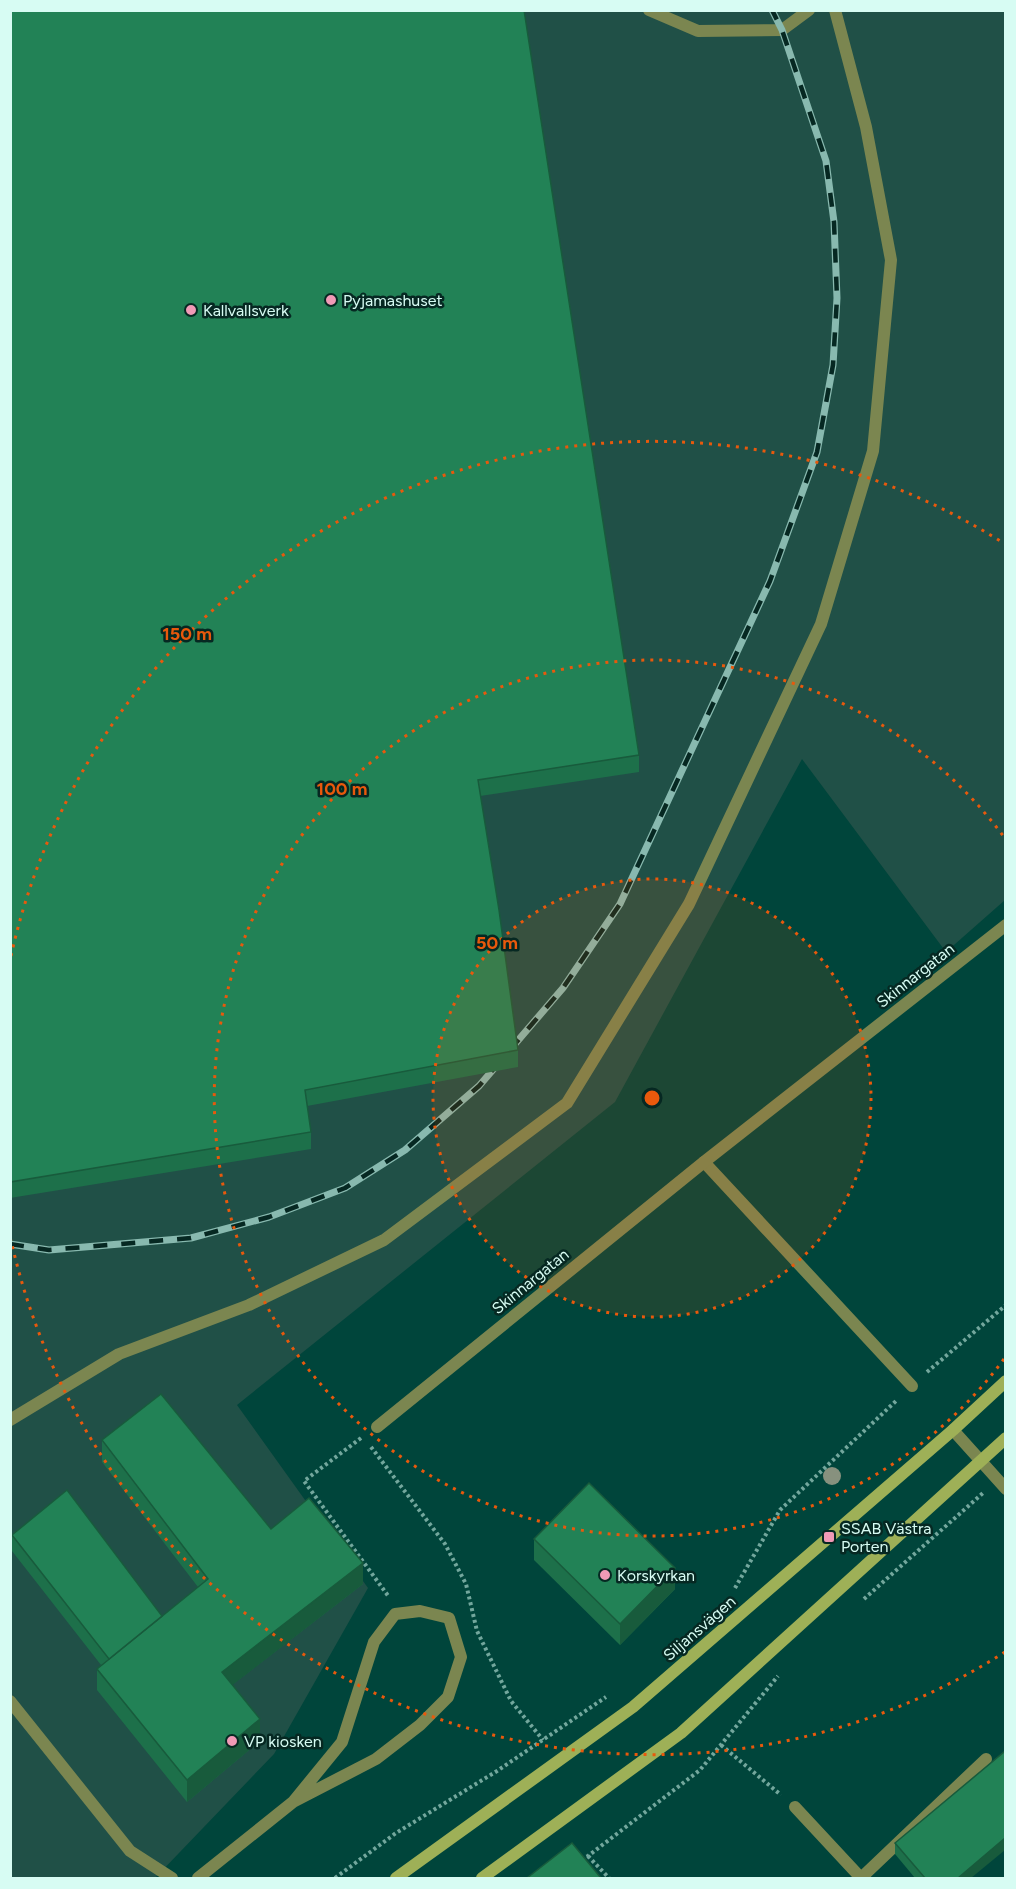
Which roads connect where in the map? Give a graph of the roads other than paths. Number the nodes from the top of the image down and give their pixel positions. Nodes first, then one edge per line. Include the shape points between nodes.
1 (650, 10) edge
2 (809, 10) edge
3 (835, 10) edge
4 (1005, 924) edge
5 (704, 1162) junction
6 (1005, 1381) edge
7 (912, 1386) road end
8 (10, 1420) edge
9 (376, 1426) road end
10 (952, 1430) junction
11 (1005, 1438) edge
12 (980, 1460) junction
13 (1002, 1485) edge
14 (10, 1701) edge
15 (986, 1758) dead end
16 (292, 1802) junction
17 (795, 1807) road end
18 (172, 1878) edge
19 (198, 1878) edge
20 (396, 1878) edge
21 (482, 1878) edge
22 (861, 1878) edge

1 - 2 street via 698,31 782,30
3 - 8 street via 866,127 891,260 873,452 821,624 689,904 567,1103 384,1240 249,1305 119,1354
4 - 5 street, Skinnargatan
5 - 7 street
5 - 9 street, Skinnargatan
6 - 10 street, Siljansvägen
10 - 12 street
10 - 20 street, Siljansvägen via 633,1707
11 - 12 street
12 - 13 street
12 - 21 street via 681,1733
14 - 18 street via 130,1851
15 - 22 street
16 - 16 street via 375,1759 420,1725 448,1697 461,1657 449,1618 420,1611 395,1614 374,1642 342,1742
16 - 19 street
17 - 22 street

